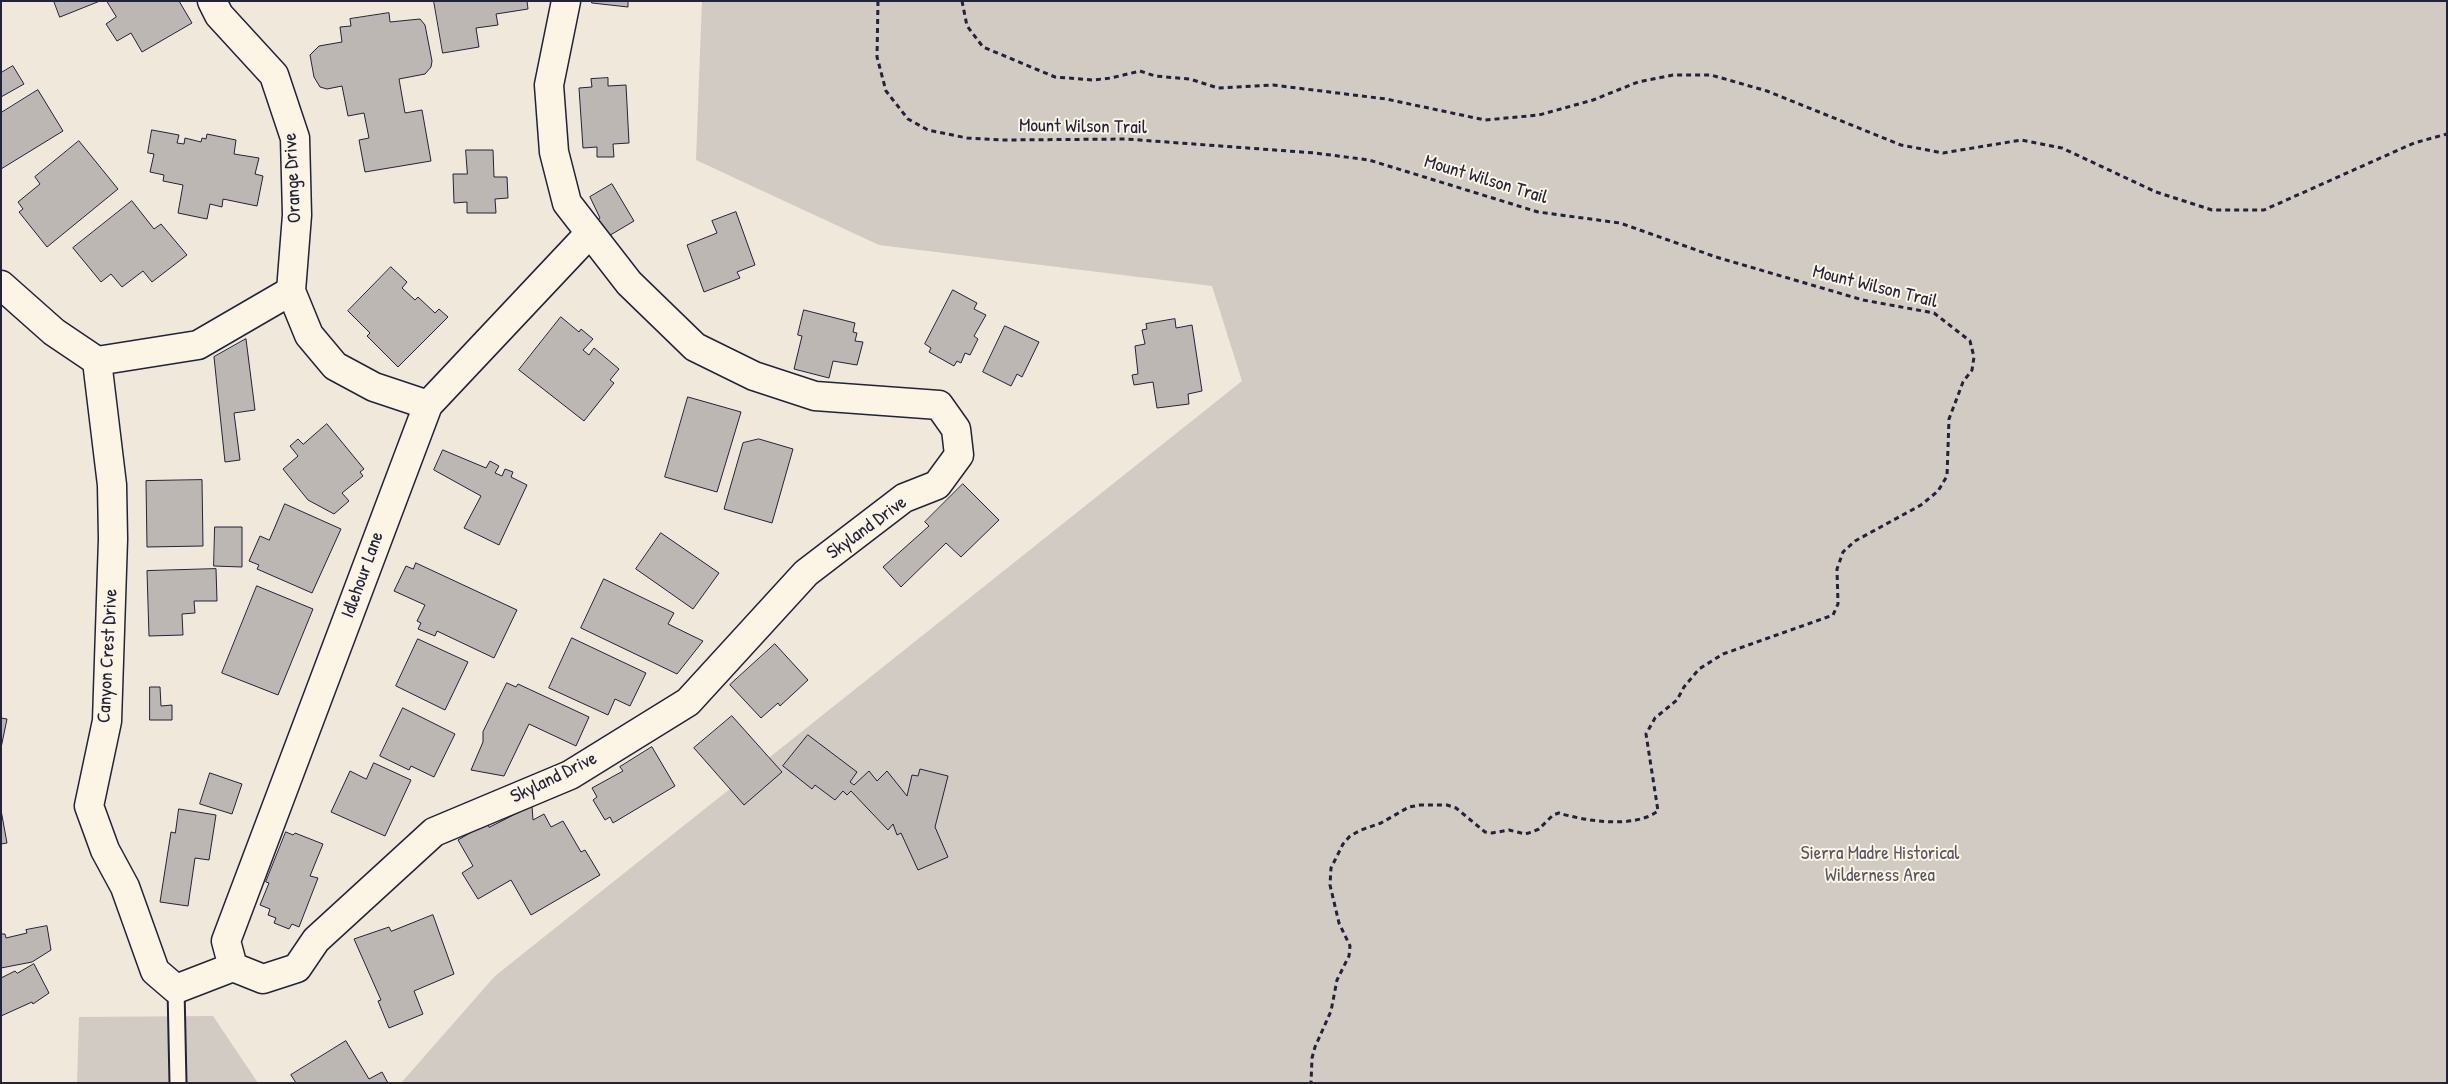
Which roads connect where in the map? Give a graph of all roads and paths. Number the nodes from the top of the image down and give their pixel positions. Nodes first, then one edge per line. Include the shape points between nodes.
1 (212, 1) edge
2 (566, 1) edge
3 (878, 1) edge
4 (962, 1) edge
5 (2447, 134) edge
6 (589, 234) junction
7 (1, 285) edge
8 (291, 290) junction
9 (97, 361) junction
10 (428, 405) junction
11 (233, 967) junction
12 (176, 989) junction
13 (178, 1083) edge
14 (1311, 1083) edge

1 - 8 street, Orange Drive via 220,15 274,75 295,138 297,215
2 - 6 street, Skyland Drive via 549,85 554,152 567,203
3 - 14 path, Mount Wilson Trail via 876,58 886,92 908,119 928,130 967,138 1126,139 1369,160 1538,212 1620,223 1716,257 1863,300 1934,313 1970,341 1974,358 1972,370 1963,382 1948,419 1947,476 1938,491 1921,505 1855,541 1843,552 1837,569 1838,604 1833,615 1723,654 1699,669 1677,700 1656,718 1646,734 1658,811 1643,818 1597,822 1553,814 1539,829 1525,834 1509,830 1485,832 1456,808 1420,805 1361,830 1342,844 1331,868 1330,885 1339,923 1350,946 1349,956 1337,980 1331,1011 1314,1047
4 - 5 path via 967,26 983,47 1055,77 1093,80 1140,71 1190,79 1218,88 1273,85 1386,99 1486,120 1539,116 1638,82 1673,75 1711,75 1767,91 1901,145 1943,153 2020,140 2062,148 2156,192 2212,210 2264,210 2414,143
6 - 10 street, Idlehour Lane
6 - 11 street, Skyland Drive via 629,283 695,347 754,376 814,396 939,405 956,429 959,455 937,485 904,498 806,573 688,702 570,775 434,832 316,940 297,968 264,978
7 - 9 street via 54,332
8 - 9 street via 198,345
8 - 10 street, Orange Drive via 309,335 336,366 374,387
9 - 12 street, Canyon Crest Drive via 112,484 113,539 107,721 89,806 105,850 125,887 155,971
10 - 11 street, Idlehour Lane via 226,941
11 - 12 street
12 - 13 lane

